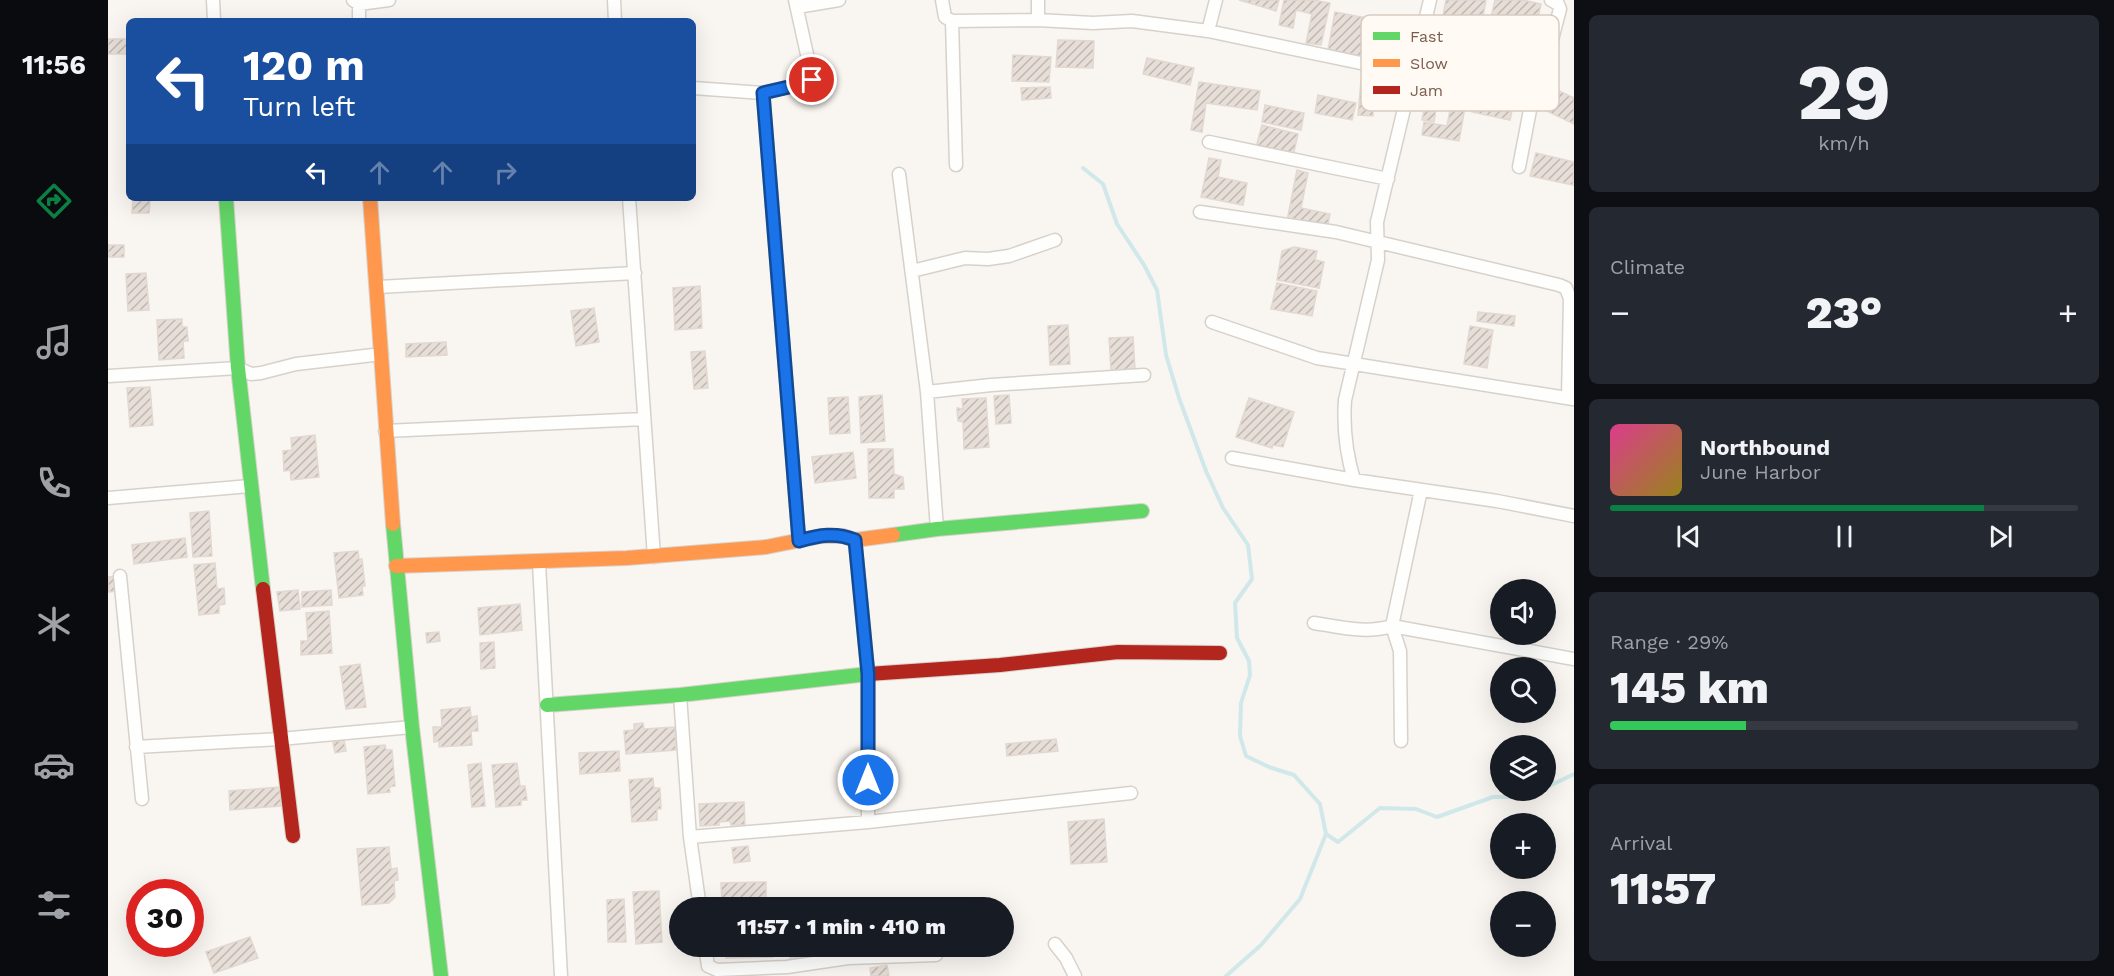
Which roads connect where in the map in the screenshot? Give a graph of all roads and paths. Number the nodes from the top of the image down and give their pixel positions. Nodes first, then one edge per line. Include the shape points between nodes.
1 (213, 0) edge
2 (388, 0) edge
3 (614, 0) edge
4 (839, 0) edge
5 (942, 0) edge
6 (1038, 0) edge
7 (1216, 0) edge
8 (1430, 0) edge
9 (1551, 0) edge
10 (356, 2) edge
11 (796, 4) edge
12 (1427, 15) edge
13 (1558, 15) edge
14 (214, 18) edge
15 (359, 18) edge
16 (615, 18) edge
17 (1038, 20) junction
18 (952, 21) junction
19 (1208, 31) junction
20 (1361, 63) edge
21 (696, 88) edge
22 (763, 93) junction
23 (1404, 111) edge
24 (1530, 111) edge
25 (1209, 142) dead end
26 (956, 165) dead end
27 (1519, 167) dead end
28 (899, 174) dead end
29 (1388, 179) junction
30 (226, 201) edge
31 (370, 201) edge
32 (629, 201) edge
33 (1200, 212) dead end
34 (1055, 240) dead end
35 (1378, 241) junction
36 (912, 271) junction
37 (635, 273) junction
38 (378, 287) junction
39 (1212, 322) dead end
40 (382, 354) junction
41 (1353, 365) junction
42 (238, 368) junction
43 (1144, 375) dead end
44 (110, 376) edge
45 (927, 392) junction
46 (1571, 398) edge
47 (644, 419) junction
48 (385, 431) junction
49 (1232, 458) dead end
50 (1354, 480) junction
51 (250, 486) junction
52 (1421, 490) junction
53 (108, 498) edge
54 (1142, 511) dead end
55 (1574, 516) edge
56 (937, 529) junction
57 (855, 540) junction
58 (799, 541) junction
59 (654, 557) junction
60 (539, 563) junction
61 (396, 566) junction
62 (120, 576) dead end
63 (1314, 623) dead end
64 (1392, 626) junction
65 (1220, 653) dead end
66 (1574, 659) edge
67 (868, 674) junction
68 (680, 695) junction
69 (547, 705) junction
70 (412, 727) junction
71 (280, 739) junction
72 (1401, 741) dead end
73 (136, 747) junction
74 (1131, 793) dead end
75 (142, 799) dead end
76 (867, 822) junction
77 (293, 836) dead end
78 (690, 837) junction
79 (698, 897) edge
80 (1056, 944) dead end
81 (707, 957) edge
82 (877, 957) edge
83 (441, 976) edge
84 (561, 976) edge
85 (1075, 976) edge

1 - 14 street
2 - 10 street
3 - 16 street
4 - 11 street
5 - 18 street via 945,17
6 - 17 street
7 - 19 street
8 - 12 street
9 - 13 street via 1558,4
10 - 15 street
11 - 22 street via 812,80
17 - 18 street
17 - 19 street via 1132,21
18 - 26 street
19 - 20 street
21 - 22 street
22 - 58 street
23 - 29 street
24 - 27 street
25 - 29 street
28 - 36 street
29 - 35 street via 1377,222
30 - 42 street
31 - 38 street
32 - 37 street
33 - 35 street
34 - 36 street via 1009,256 965,258
35 - 41 street via 1378,260
35 - 46 street via 1566,288 1570,299
36 - 45 street
37 - 38 street
37 - 47 street
38 - 40 street
39 - 41 street via 1317,358
40 - 42 street via 296,364 251,374
40 - 48 street
41 - 46 street
41 - 50 street via 1344,424
42 - 44 street
42 - 51 street
43 - 45 street
45 - 56 street
47 - 48 street
47 - 59 street
48 - 61 street
49 - 50 street
50 - 52 street
51 - 53 street
51 - 71 street
52 - 55 street
52 - 64 street
54 - 56 street
56 - 57 street
57 - 58 street via 830,534
57 - 67 street
58 - 59 street
59 - 60 street
60 - 61 street
60 - 69 street
61 - 70 street
62 - 73 street
63 - 64 street via 1364,631
64 - 66 street
64 - 72 street via 1400,651
65 - 67 street via 1118,652
67 - 68 street
67 - 76 street
68 - 69 street
68 - 78 street
69 - 84 street
70 - 71 street
70 - 83 street
71 - 73 street
71 - 77 street
73 - 75 street
74 - 76 street
76 - 78 street
78 - 79 street
80 - 85 street
81 - 82 street via 708,966 717,970

